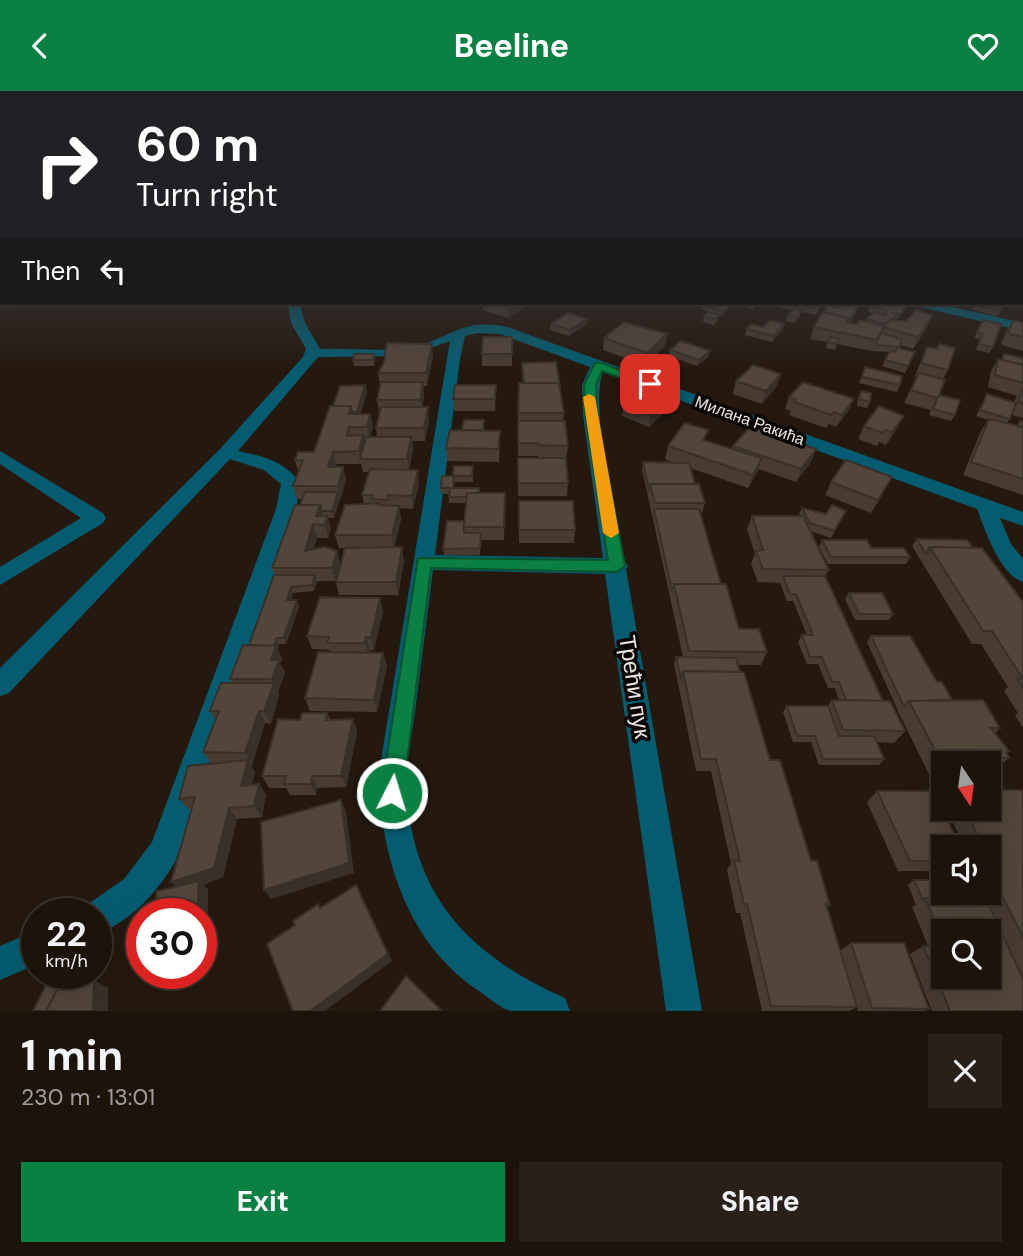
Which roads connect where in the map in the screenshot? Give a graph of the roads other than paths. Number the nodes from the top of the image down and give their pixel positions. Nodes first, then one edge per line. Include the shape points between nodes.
1 (294, 305) edge
2 (929, 305) edge
3 (1023, 327) edge
4 (459, 332) junction
5 (312, 353) junction
6 (598, 365) junction
7 (226, 453) junction
8 (0, 456) edge
9 (985, 506) junction
10 (1023, 519) edge
11 (423, 562) junction
12 (617, 566) junction
13 (1023, 574) edge
14 (0, 577) edge
15 (0, 685) edge
16 (112, 911) edge
17 (21, 954) edge
18 (0, 963) edge
19 (552, 1011) edge
20 (684, 1011) edge

1 - 5 street
2 - 3 street
4 - 5 street, Милана Ракића via 409,352
4 - 6 street, Милана Ракића via 488,327 502,330
4 - 11 street
5 - 7 street
6 - 9 street, Милана Ракића
6 - 12 street, Трећи пук via 589,397
7 - 15 street
7 - 16 street via 282,471 291,483 286,509 164,851 145,883
8 - 14 street via 96,518
9 - 10 street, Милана Ракића
9 - 13 street via 1002,547
11 - 12 street
11 - 19 street via 393,778 397,841 423,906 446,938 511,992
12 - 20 street, Трећи пук
17 - 18 street

